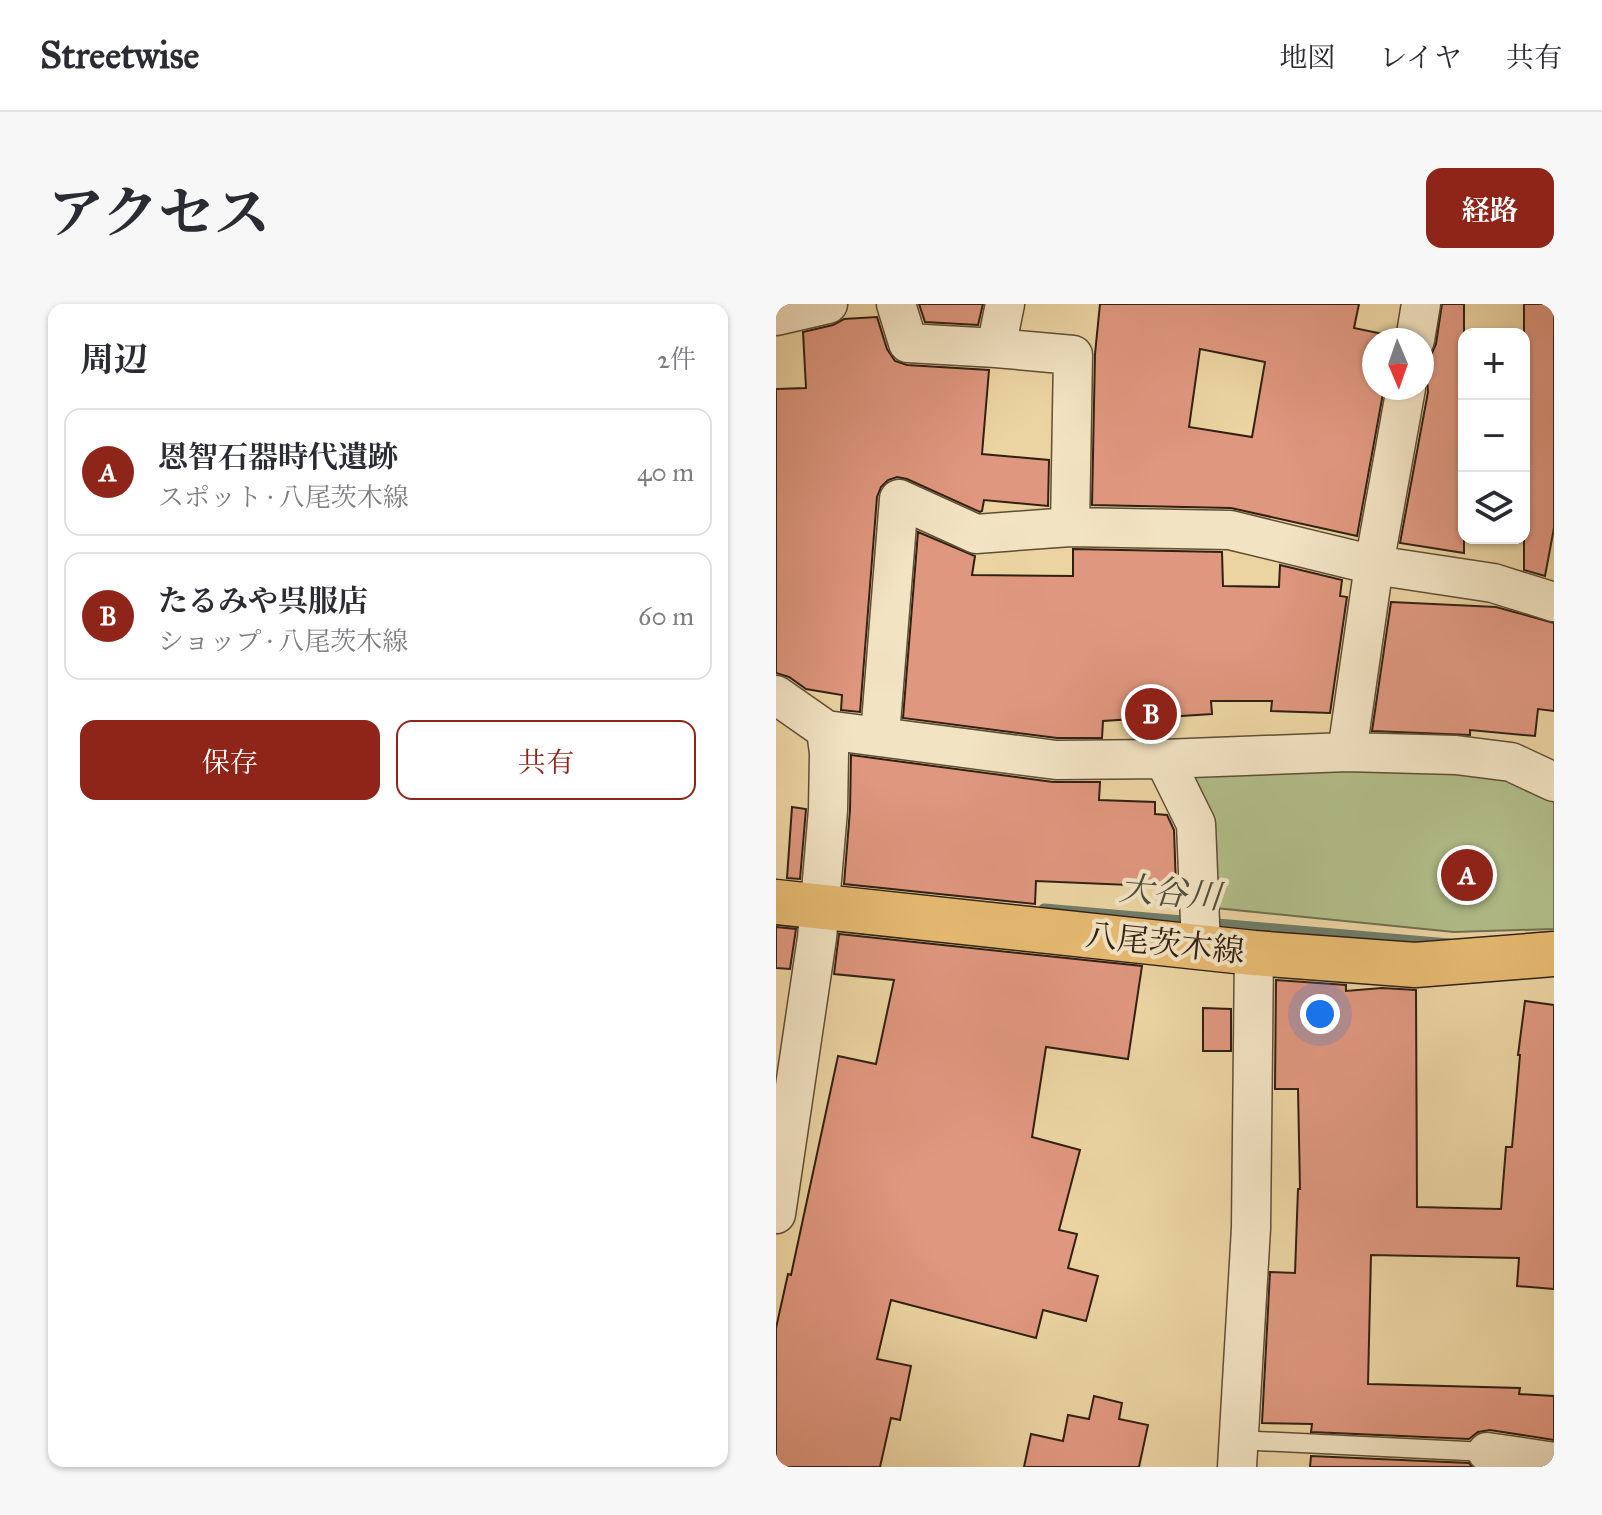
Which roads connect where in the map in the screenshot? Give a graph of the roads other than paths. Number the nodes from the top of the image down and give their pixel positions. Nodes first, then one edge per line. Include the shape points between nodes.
1 (828, 304) edge
2 (896, 304) edge
3 (1005, 304) edge
4 (1421, 304) edge
5 (776, 316) edge
6 (1417, 328) edge
7 (996, 348) junction
8 (1404, 400) edge
9 (1070, 527) junction
10 (1374, 565) junction
11 (1554, 602) edge
12 (776, 695) edge
13 (826, 730) junction
14 (880, 735) junction
15 (1347, 752) junction
16 (1164, 759) junction
17 (1554, 782) edge
18 (776, 902) edge
19 (820, 906) junction
20 (1201, 947) junction
21 (1254, 953) junction
22 (1554, 954) edge
23 (790, 1038) edge
24 (776, 1214) edge
25 (1487, 1452) joint
26 (1237, 1454) edge
27 (1554, 1462) edge

1 - 5 street
2 - 7 street via 908,343
3 - 7 street
4 - 6 street
7 - 9 street via 1073,355
8 - 10 street
9 - 10 street via 1230,530
9 - 14 street via 976,534 899,499
10 - 11 street via 1493,583
10 - 15 street
12 - 13 street
13 - 14 street
13 - 19 street via 828,810
14 - 16 street via 1056,760
15 - 16 street
15 - 17 street via 1511,762
16 - 20 street via 1196,824
18 - 19 main road, 八尾茨木線
19 - 20 main road, 八尾茨木線
19 - 23 street
20 - 21 main road, 八尾茨木線
21 - 22 main road, 八尾茨木線 via 1415,965
21 - 26 street via 1251,1228
23 - 24 street
25 - 26 lane
25 - 27 street

